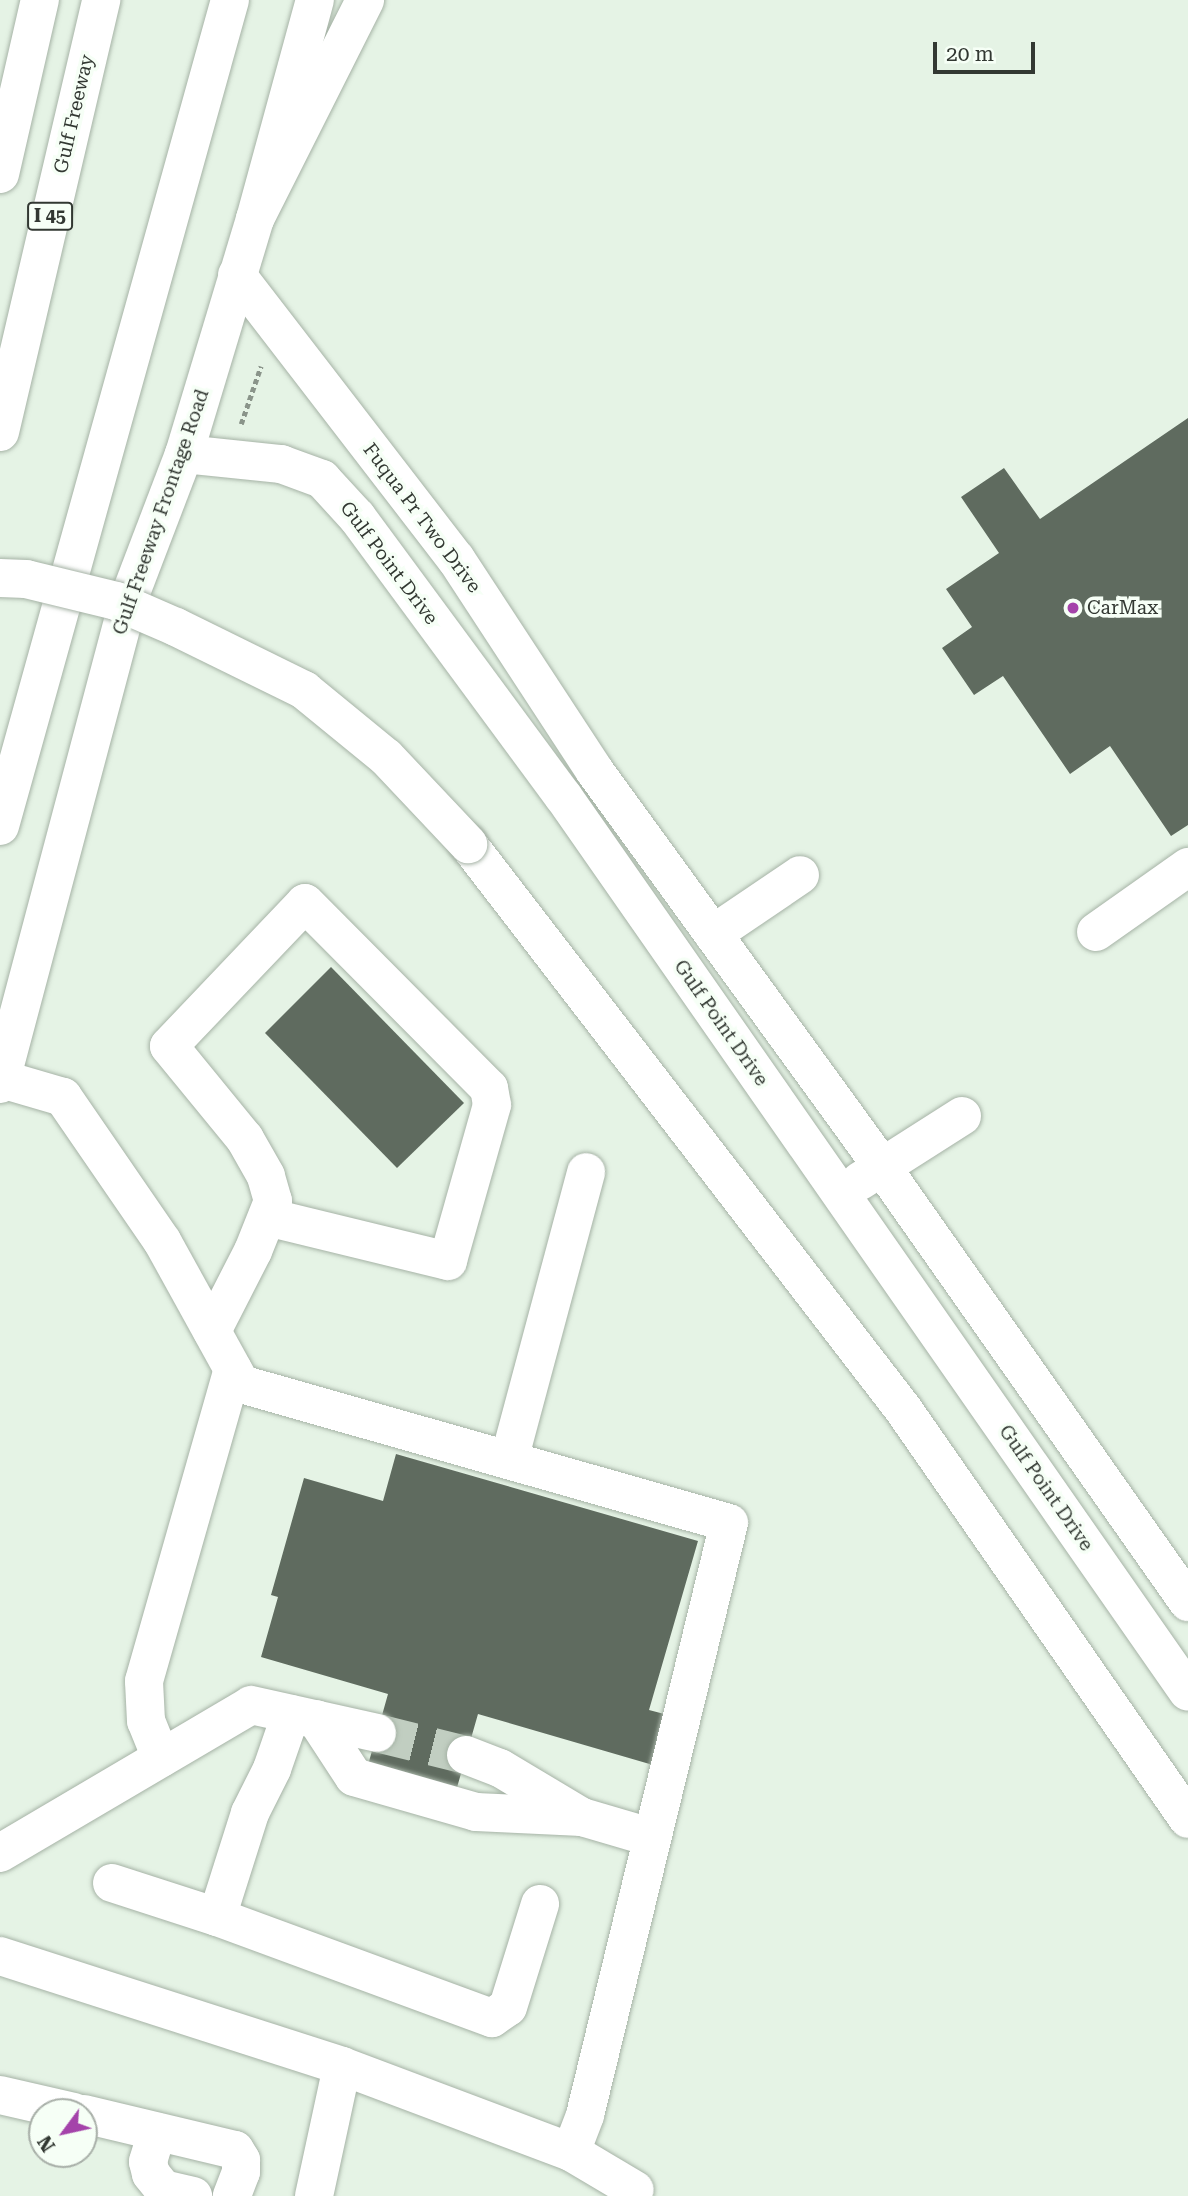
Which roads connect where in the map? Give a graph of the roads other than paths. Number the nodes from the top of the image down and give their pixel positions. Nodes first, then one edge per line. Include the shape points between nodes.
1 (40, 0) edge
2 (101, 0) edge
3 (230, 0) edge
4 (316, 0) edge
5 (365, 0) edge
6 (0, 174) edge
7 (255, 219) junction
8 (237, 275) junction
9 (0, 432) edge
10 (184, 454) junction
11 (0, 578) edge
12 (596, 771) junction
13 (563, 796) junction
14 (0, 826) edge
15 (1188, 867) edge
16 (800, 875) dead end
17 (1096, 932) dead end
18 (713, 934) junction
19 (1, 1082) edge
20 (962, 1116) dead end
21 (882, 1167) junction
22 (586, 1172) dead end
23 (841, 1193) junction
24 (267, 1217) junction
25 (212, 1331) junction
26 (233, 1369) junction
27 (509, 1460) junction
28 (1188, 1602) edge
29 (1188, 1692) edge
30 (303, 1716) junction
31 (377, 1732) tunnel mouth
32 (466, 1755) tunnel mouth
33 (160, 1758) junction
34 (582, 1818) junction
35 (1188, 1819) edge
36 (650, 1836) junction
37 (0, 1853) edge
38 (112, 1883) dead end
39 (540, 1905) dead end
40 (217, 1917) junction
41 (2, 1964) edge
42 (342, 2066) junction
43 (0, 2095) edge
44 (28, 2101) edge
45 (98, 2117) edge
46 (157, 2132) junction
47 (571, 2152) junction
48 (635, 2190) dead end
49 (193, 2196) edge
50 (232, 2196) edge
51 (314, 2196) edge

1 - 6 main road
2 - 9 main road, Gulf Freeway / I 45
3 - 14 main road
4 - 7 main road
5 - 7 main road, Gulf Freeway Frontage Road
7 - 8 main road, Gulf Freeway Frontage Road
8 - 10 main road, Gulf Freeway Frontage Road
8 - 12 main road, Fuqua Pr Two Drive via 456,559
10 - 13 main road, Gulf Point Drive via 281,464 322,479 357,517
10 - 19 main road, Gulf Freeway Frontage Road via 129,598
11 - 35 main road, bridge via 26,579 116,601 176,627 304,690 386,757 468,844 903,1409
12 - 13 main road
12 - 18 main road
13 - 23 main road, Gulf Point Drive
15 - 17 main road
16 - 18 main road
18 - 21 main road
19 - 25 main road via 63,1097 162,1241
20 - 21 main road
21 - 23 main road
21 - 28 main road
22 - 27 main road
23 - 29 main road, Gulf Point Drive
24 - 24 main road via 273,1201 266,1176 244,1139 169,1046 305,903 489,1088 492,1105 448,1261
24 - 25 main road
25 - 26 main road
26 - 27 main road via 241,1384
26 - 33 main road via 144,1681 146,1721
27 - 36 main road via 729,1523
30 - 31 main road
30 - 33 main road via 251,1705
30 - 34 main road via 354,1777 476,1812
30 - 40 main road via 250,1813
32 - 34 main road via 500,1768
33 - 37 main road
34 - 36 main road
36 - 47 main road via 584,2115
38 - 40 main road
39 - 40 main road via 508,2007 492,2018
41 - 42 main road
42 - 47 main road
42 - 51 main road
43 - 44 main road
45 - 46 main road
46 - 49 main road via 148,2162 151,2174 163,2189
46 - 50 main road via 235,2150 241,2172
47 - 48 main road

